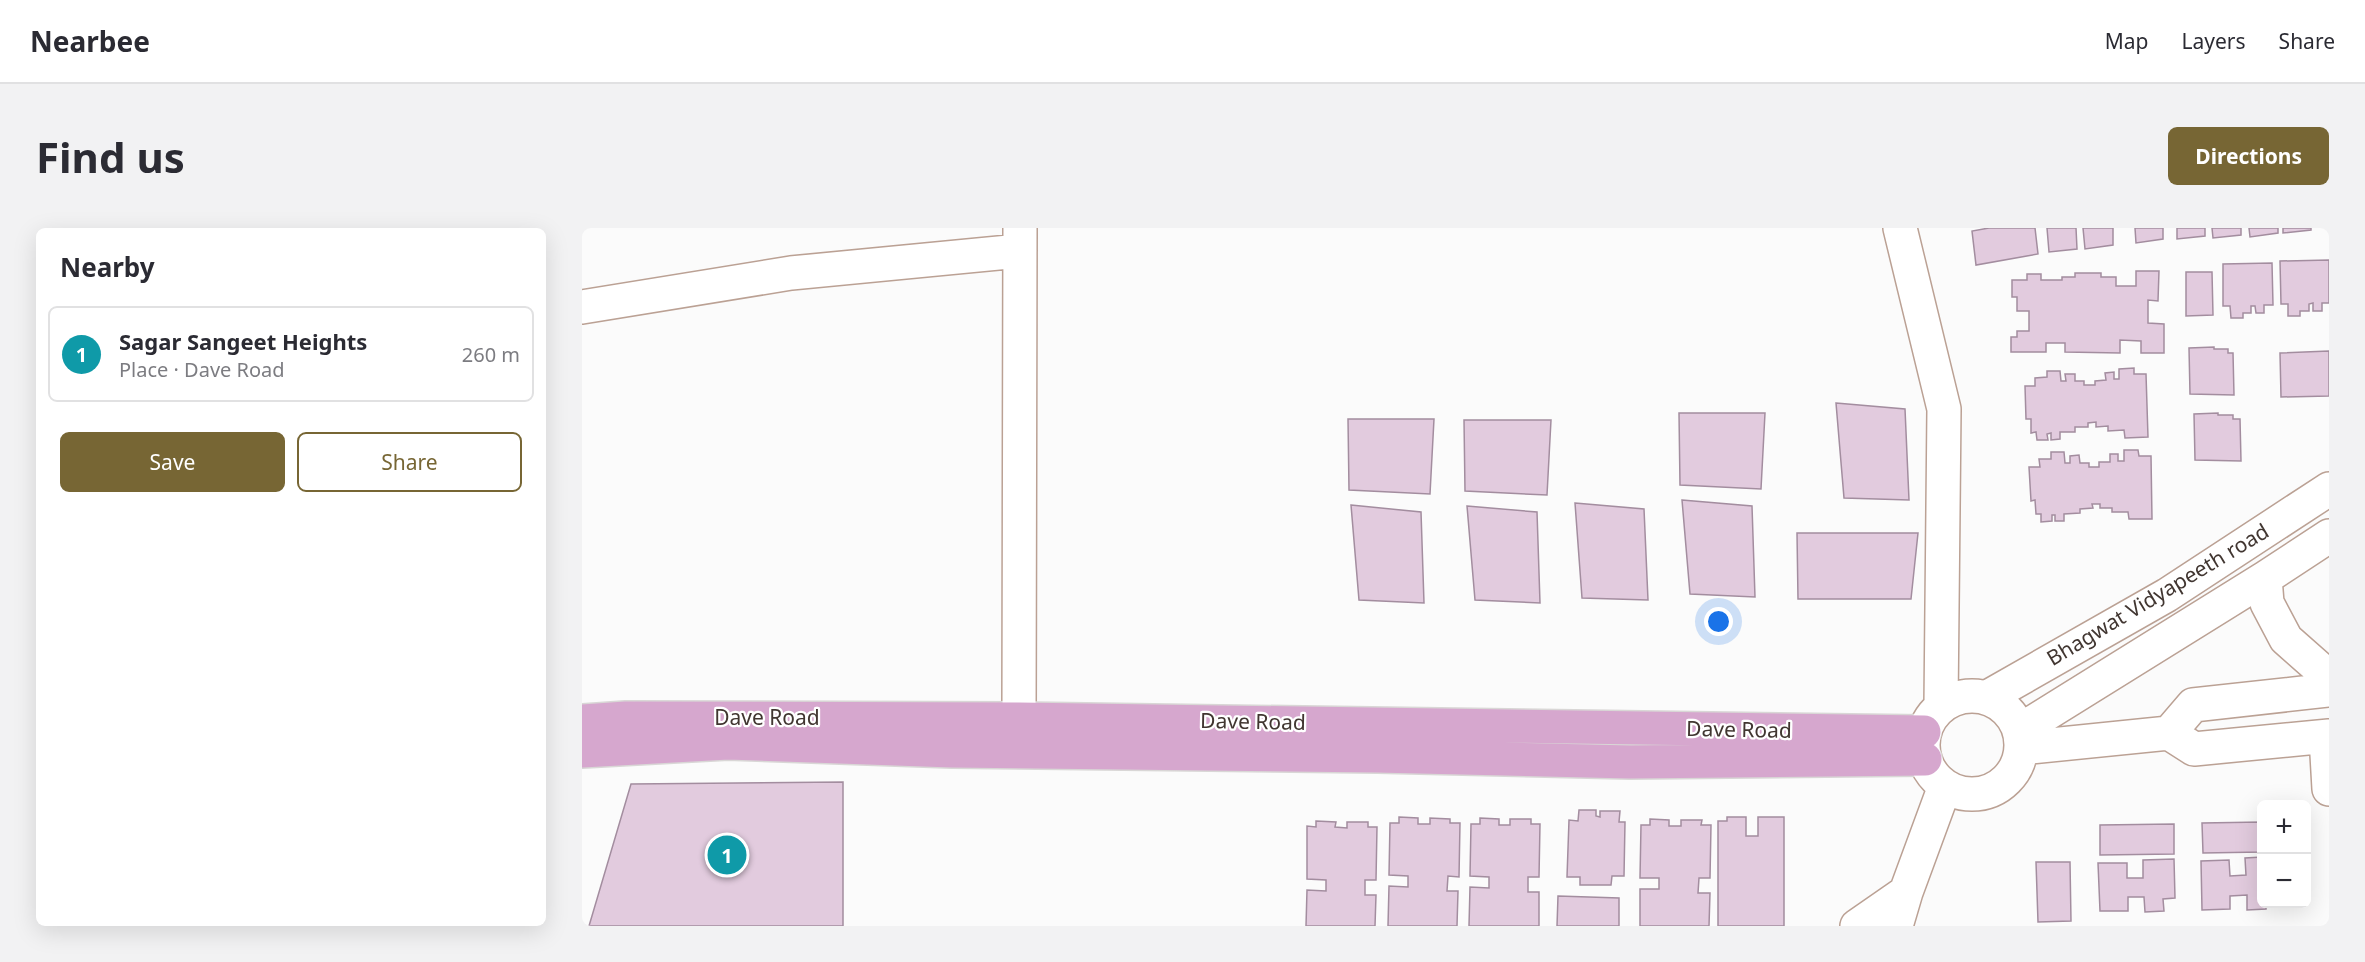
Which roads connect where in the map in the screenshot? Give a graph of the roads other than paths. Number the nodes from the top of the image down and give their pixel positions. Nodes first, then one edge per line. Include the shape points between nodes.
1 (1900, 228) edge
2 (1020, 240) edge
3 (582, 307) edge
4 (2329, 489) edge
5 (2329, 536) edge
6 (2265, 578) junction
7 (2329, 677) edge
8 (2329, 690) edge
9 (1986, 698) junction
10 (1019, 718) junction
11 (582, 722) edge
12 (1930, 732) junction
13 (2169, 733) junction
14 (2328, 736) edge
15 (2020, 740) junction
16 (582, 751) edge
17 (1945, 786) junction
18 (2329, 789) edge
19 (1906, 892) junction
20 (1857, 926) edge
21 (1896, 926) edge

1 - 12 street via 1944,409
2 - 3 street
2 - 10 street
4 - 9 street, Bhagwat Vidyapeeth road via 2167,595
5 - 6 street
6 - 7 street via 2267,603 2286,639
6 - 15 street
8 - 13 street via 2193,705
9 - 12 street via 1955,699
9 - 15 street via 2012,716
10 - 11 main road, Dave Road via 626,718
10 - 12 main road, Dave Road
12 - 16 main road via 1630,762 952,751 728,743
12 - 17 street via 1933,776
13 - 14 street via 2194,749
13 - 15 street
14 - 18 street
15 - 17 street via 2017,764 2008,779 1994,789 1978,794 1960,793
17 - 19 street
19 - 20 street
19 - 21 street

